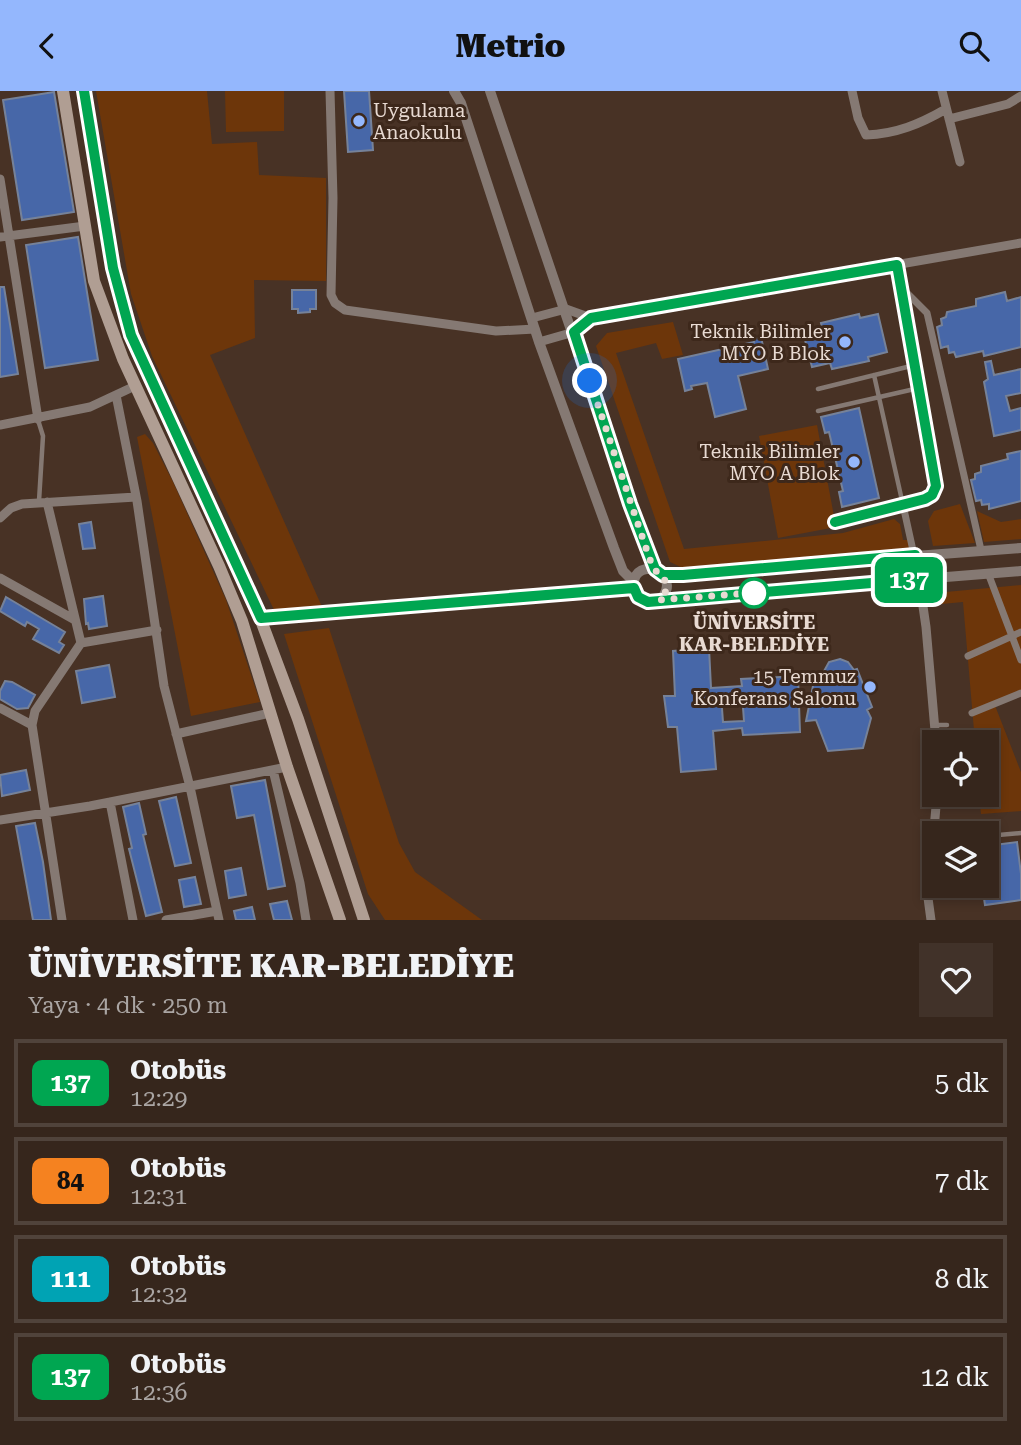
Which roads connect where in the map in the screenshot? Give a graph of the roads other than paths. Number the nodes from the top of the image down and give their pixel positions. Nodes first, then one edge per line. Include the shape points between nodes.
1 (63, 91) edge
2 (84, 91) edge
3 (330, 91) edge
4 (454, 91) edge
5 (490, 91) edge
6 (852, 91) edge
7 (942, 91) edge
8 (1021, 96) edge
9 (948, 114) junction
10 (960, 162) dead end
11 (0, 179) edge
12 (85, 226) junction
13 (4, 236) edge
14 (1021, 243) edge
15 (897, 265) junction
16 (901, 287) junction
17 (566, 309) junction
18 (591, 318) junction
19 (533, 324) junction
20 (574, 332) junction
21 (539, 342) junction
22 (915, 365) junction
23 (874, 375) junction
24 (135, 386) junction
25 (919, 388) junction
26 (818, 389) dead end
27 (116, 395) junction
28 (879, 397) junction
29 (818, 411) dead end
30 (38, 419) junction
31 (0, 425) edge
32 (136, 497) junction
33 (43, 502) junction
34 (903, 505) junction
35 (0, 518) edge
36 (835, 522) dead end
37 (1021, 548) edge
38 (981, 550) junction
39 (915, 555) junction
40 (1021, 571) edge
41 (659, 572) junction
42 (988, 573) junction
43 (0, 578) edge
44 (919, 579) junction
45 (634, 585) junction
46 (659, 600) junction
47 (261, 618) junction
48 (75, 620) junction
49 (156, 630) junction
50 (1021, 632) edge
51 (1012, 636) junction
52 (81, 643) junction
53 (968, 656) dead end
54 (1021, 660) edge
55 (1021, 692) edge
56 (0, 708) edge
57 (270, 713) junction
58 (972, 713) dead end
59 (32, 725) junction
60 (935, 725) junction
61 (947, 725) dead end
62 (935, 730) edge
63 (176, 734) junction
64 (287, 767) junction
65 (273, 770) junction
66 (190, 787) junction
67 (110, 802) junction
68 (45, 813) junction
69 (0, 820) edge
70 (1021, 833) edge
71 (999, 835) edge
72 (353, 891) junction
73 (929, 898) edge
74 (218, 916) edge
75 (62, 920) edge
76 (133, 920) edge
77 (166, 920) edge
78 (306, 920) edge
79 (340, 920) edge
80 (364, 920) edge
81 (373, 920) edge
82 (931, 920) edge

1 - 12 main road
2 - 47 main road via 113,268 131,335
3 - 19 street via 331,295 335,303 345,310 496,331
4 - 19 street
5 - 17 street
6 - 9 street via 866,135 888,134
7 - 9 street
8 - 9 street via 1008,104
9 - 10 street
11 - 13 street
12 - 13 street
12 - 24 main road via 94,281
13 - 30 street
14 - 15 street
15 - 16 lane
15 - 18 street
16 - 22 lane
16 - 38 street via 927,313
17 - 18 street
17 - 19 street
17 - 20 street
18 - 20 street
19 - 21 street
20 - 21 street
20 - 41 street via 630,504
21 - 45 street via 614,548
22 - 23 lane
22 - 25 lane
23 - 26 lane
23 - 28 lane
24 - 27 street
24 - 57 main road via 242,621
25 - 28 lane
25 - 34 lane via 936,486 932,495
27 - 30 street via 90,407
27 - 32 street
28 - 29 lane
28 - 34 lane
30 - 31 street
30 - 33 lane via 43,436
32 - 33 street
32 - 49 street
33 - 35 street via 11,508
33 - 48 street
34 - 36 lane
34 - 39 street
37 - 38 street
38 - 39 street
39 - 41 street
39 - 44 street
40 - 42 street
41 - 45 street via 644,570
41 - 46 street via 667,589
42 - 44 street
42 - 51 street
43 - 48 street
44 - 46 street
44 - 60 street
45 - 46 street via 643,601
45 - 47 lane
47 - 72 main road
48 - 52 street
49 - 52 street
49 - 63 street
50 - 51 street
51 - 53 street
51 - 54 street
52 - 59 street via 35,711
55 - 58 street
56 - 59 street
57 - 63 street
57 - 64 main road
59 - 68 street
60 - 61 lane
60 - 62 street
63 - 66 street
64 - 65 street
64 - 79 main road
65 - 66 street
65 - 78 street
66 - 67 street
66 - 74 street
67 - 68 street
67 - 76 street
68 - 69 street
68 - 75 street
70 - 71 lane
72 - 80 main road
72 - 81 main road
73 - 82 street
74 - 77 street

